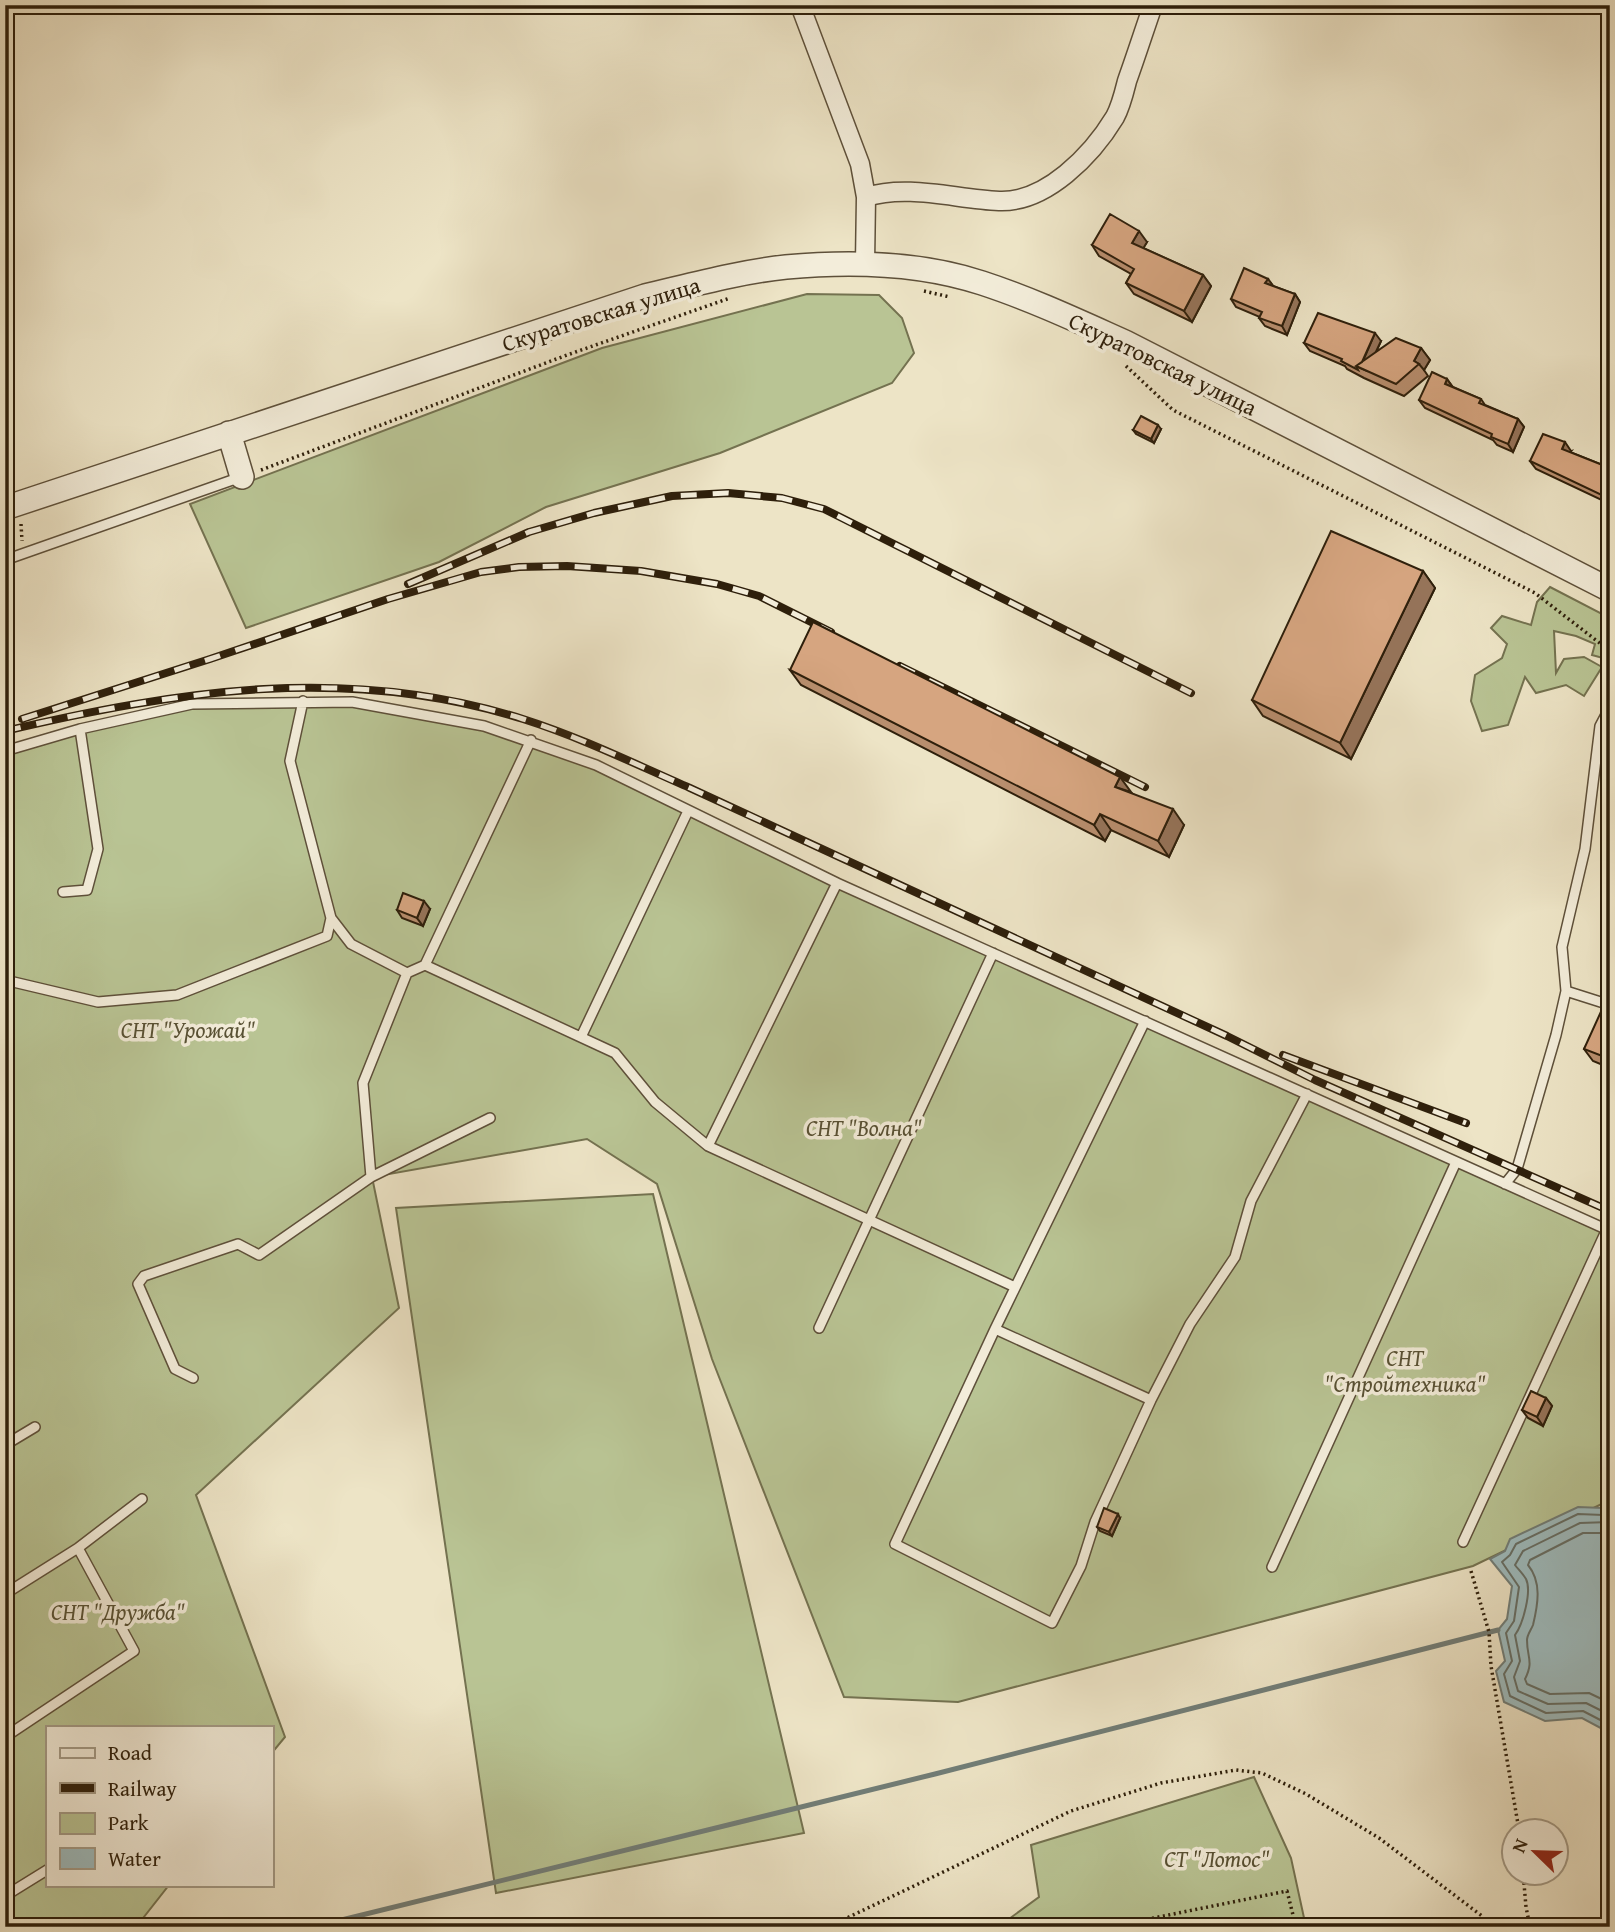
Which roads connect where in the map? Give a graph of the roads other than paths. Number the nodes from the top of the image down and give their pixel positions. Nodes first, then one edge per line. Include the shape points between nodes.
1 (800, 5) edge
2 (1153, 5) edge
3 (866, 197) junction
4 (865, 264) junction
5 (229, 433) junction
6 (242, 477) joint
7 (13, 513) edge
8 (5, 560) edge
9 (1610, 590) edge
10 (303, 701) junction
11 (1610, 707) edge
12 (80, 729) junction
13 (531, 740) junction
14 (5, 751) edge
15 (688, 811) junction
16 (836, 883) junction
17 (64, 892) dead end
18 (331, 918) junction
19 (993, 953) junction
20 (425, 965) junction
21 (407, 973) junction
22 (5, 980) edge
23 (1566, 991) junction
24 (1610, 1005) edge
25 (1145, 1021) junction
26 (581, 1037) junction
27 (1307, 1094) junction
28 (490, 1118) dead end
29 (708, 1146) junction
30 (1456, 1162) junction
31 (371, 1177) junction
32 (1505, 1184) junction
33 (869, 1221) junction
34 (1608, 1230) edge
35 (1015, 1287) junction
36 (819, 1328) dead end
37 (995, 1329) junction
38 (193, 1378) dead end
39 (1151, 1401) junction
40 (35, 1427) dead end
41 (5, 1445) edge
42 (142, 1499) dead end
43 (1463, 1542) dead end
44 (78, 1548) junction
45 (1272, 1567) dead end
46 (5, 1594) edge
47 (5, 1737) edge
48 (46, 1871) edge
49 (5, 1896) edge

1 - 3 street via 860,164
2 - 3 street via 1116,115 1097,142 1050,187 1002,201 924,193 881,192
3 - 4 street
4 - 5 street, Скуратовская улица via 786,267 645,296
4 - 9 street, Скуратовская улица via 925,270 980,283 1048,308 1125,342
5 - 6 street
5 - 7 street, Скуратовская улица
6 - 8 lane
10 - 12 lane via 192,704
10 - 13 lane via 365,704 484,726
10 - 18 lane via 290,761
11 - 23 lane via 1600,726 1585,849 1562,947
12 - 14 lane
12 - 17 lane via 98,849 87,890
13 - 15 lane via 596,765
13 - 20 lane
15 - 16 lane
15 - 26 lane
16 - 19 lane
16 - 29 lane
18 - 21 lane via 351,944
18 - 22 lane via 327,936 177,995 99,1003
19 - 25 lane
19 - 33 lane
20 - 21 lane
20 - 26 lane
21 - 31 lane via 363,1083
23 - 24 lane
23 - 32 lane via 1517,1169
25 - 27 lane
25 - 35 lane
26 - 29 lane via 615,1053 655,1102
27 - 30 lane
27 - 39 lane via 1251,1201 1235,1257 1190,1324
28 - 31 lane
29 - 33 lane
30 - 32 lane
30 - 45 lane
31 - 38 lane via 259,1255 237,1244 144,1276 138,1284 175,1369
32 - 34 lane
33 - 35 lane
33 - 36 lane
34 - 43 lane
35 - 37 lane
37 - 39 lane
37 - 39 lane via 895,1544 1052,1623
40 - 41 lane
42 - 44 lane
44 - 46 lane
44 - 47 lane via 134,1651
48 - 49 lane

